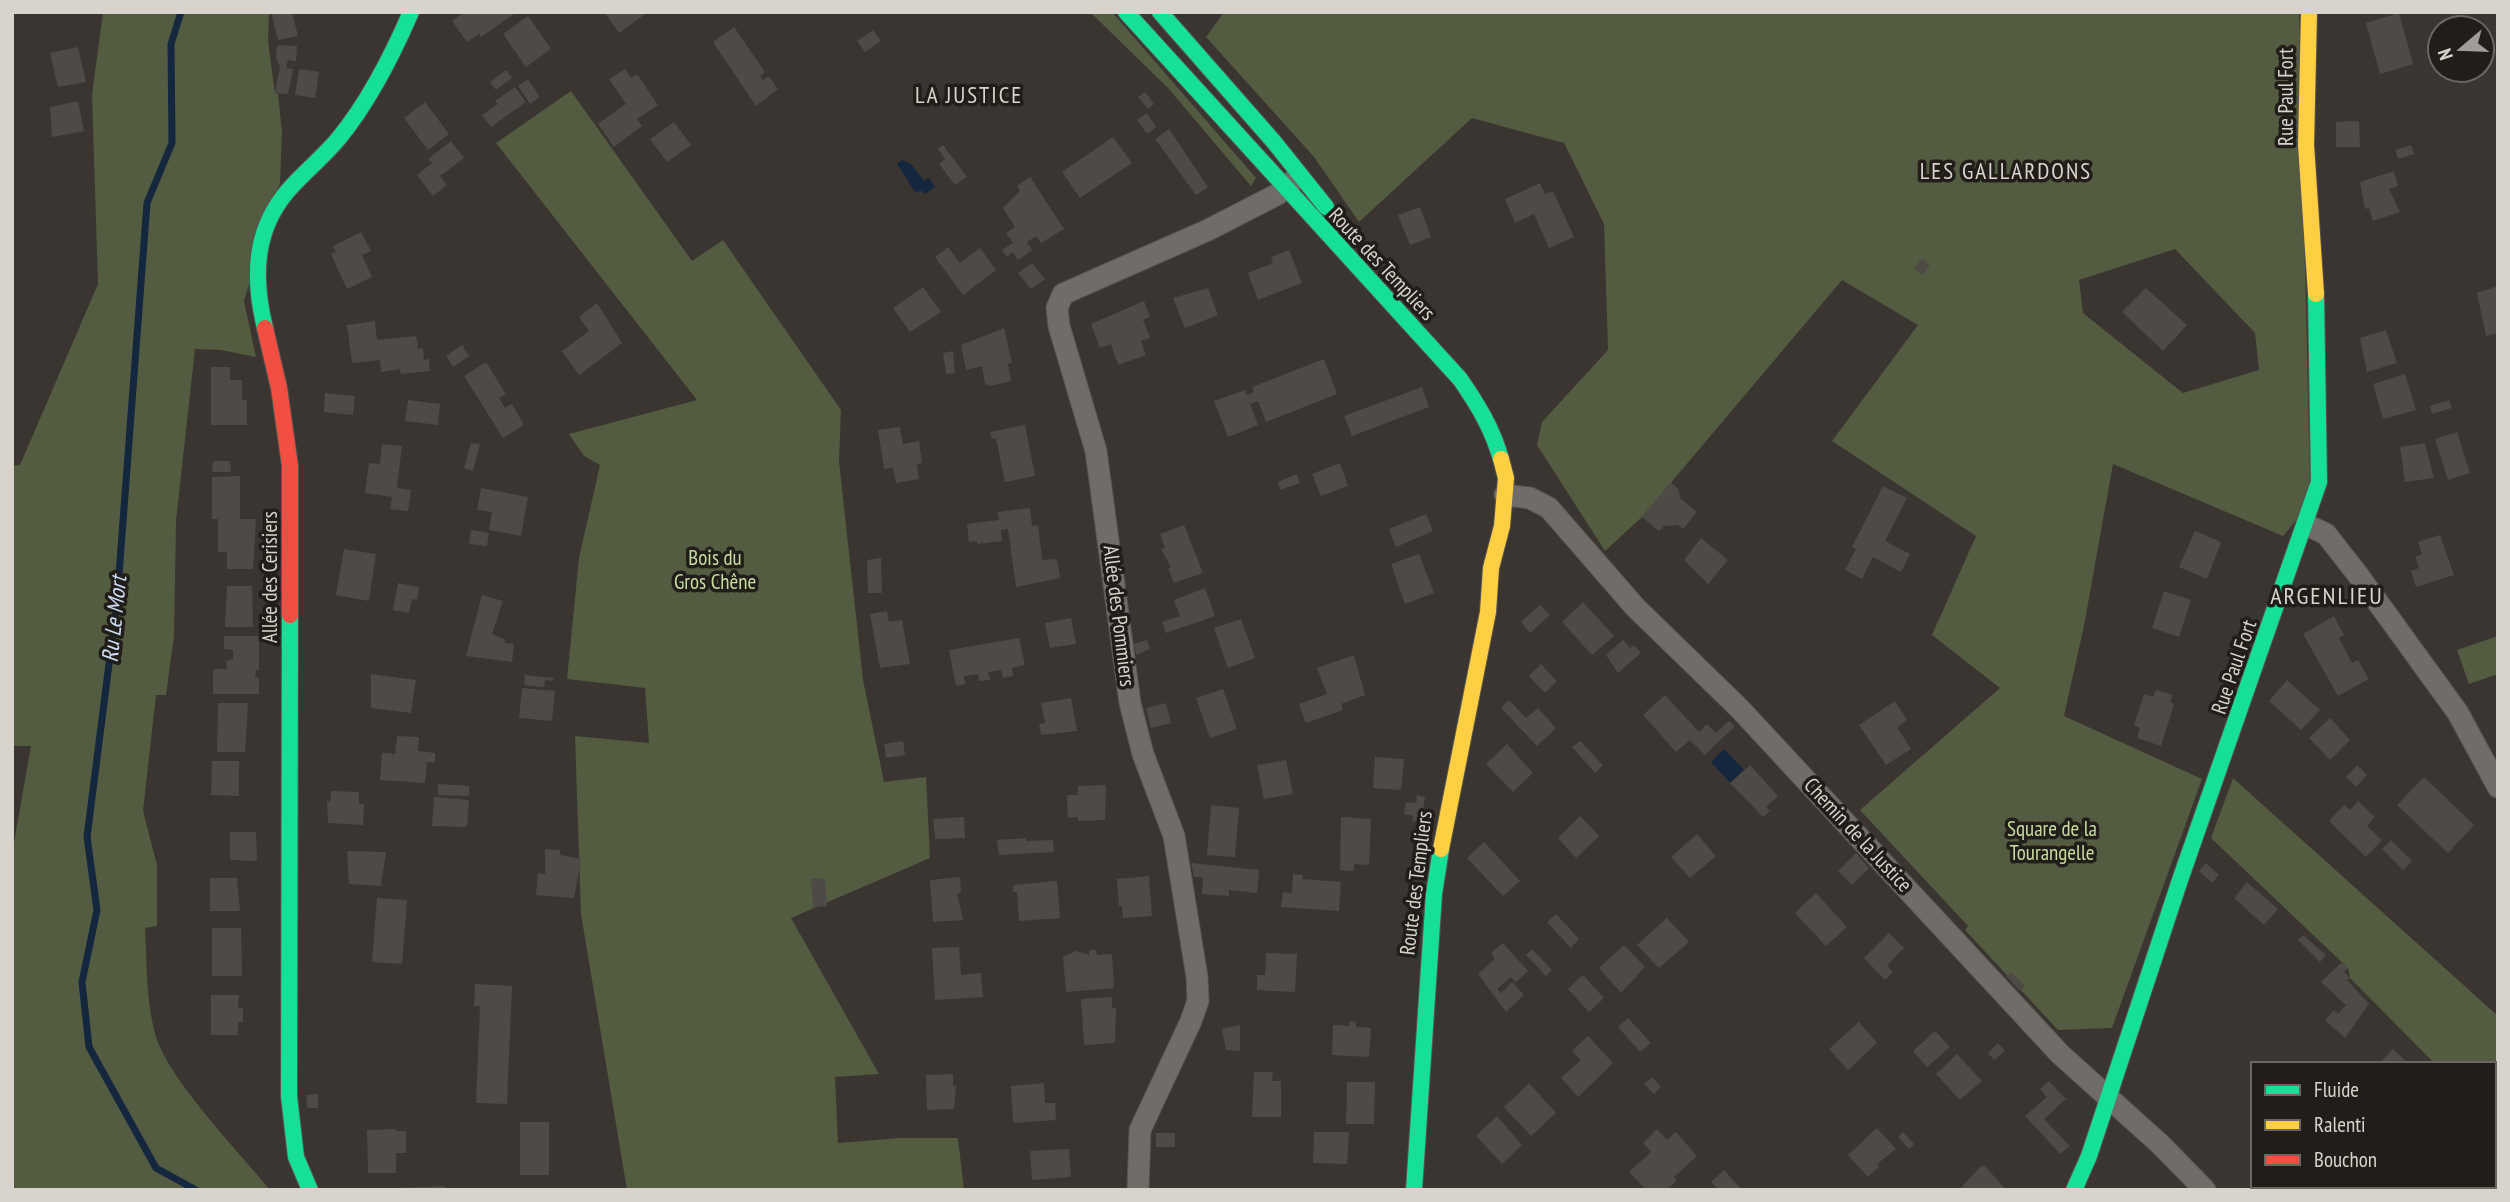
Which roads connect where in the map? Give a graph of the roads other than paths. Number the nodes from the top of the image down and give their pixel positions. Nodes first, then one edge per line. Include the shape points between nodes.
1 (411, 12) edge
2 (1126, 12) edge
3 (1160, 12) edge
4 (2309, 12) edge
5 (1292, 182) junction
6 (1503, 416) dead end
7 (1517, 490) junction
8 (2307, 525) junction
9 (2498, 787) edge
10 (2107, 1097) junction
11 (310, 1190) edge
12 (1138, 1190) edge
13 (1414, 1190) edge
14 (2074, 1190) edge
15 (2205, 1190) edge

1 - 11 street, Allée des Cerisiers via 374,87 339,138 277,204 261,238 258,269 257,306 277,377 290,466 289,1097 296,1157
2 - 5 street, Route des Templiers
3 - 5 street, Route des Templiers
4 - 8 street, Rue Paul Fort via 2306,145 2316,279 2319,482
5 - 6 street, Route des Templiers via 1465,365
5 - 7 street, Route des Templiers via 1460,379 1483,412
5 - 12 street, Allée des Pommiers via 1208,230 1063,294 1057,308 1097,451 1135,729 1174,836 1198,977 1198,1001 1191,1020 1140,1129
7 - 10 street, Chemin de la Justice via 1549,508 1635,607 1740,709 2060,1054
7 - 13 street, Route des Templiers via 1504,572 1492,586 1448,800 1434,894
8 - 9 street via 2326,534 2358,575 2458,713
8 - 10 street, Rue Paul Fort
10 - 14 street, Rue Paul Fort
10 - 15 street, Chemin de la Justice

